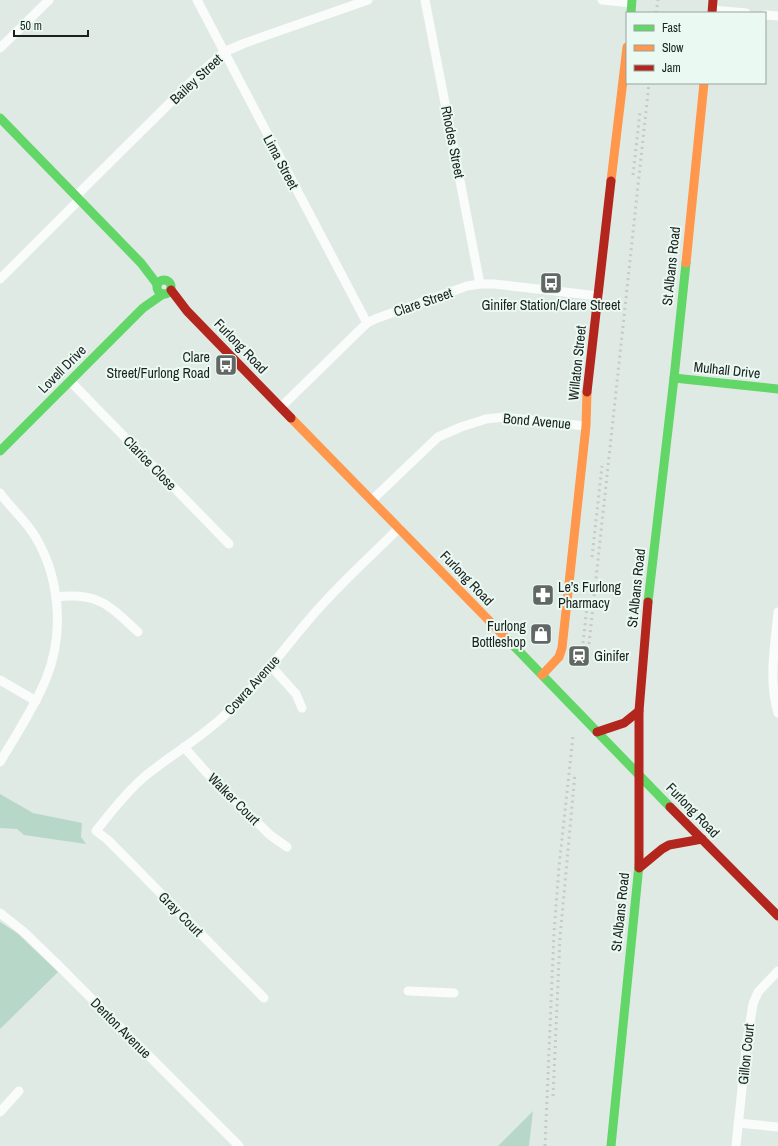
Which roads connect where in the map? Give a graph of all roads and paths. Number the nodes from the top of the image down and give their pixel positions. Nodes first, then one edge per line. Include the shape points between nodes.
1 (49, 0) edge
2 (197, 0) edge
3 (368, 0) edge
4 (425, 0) edge
5 (602, 0) edge
6 (713, 0) edge
7 (632, 2) edge
8 (712, 11) edge
9 (631, 12) edge
10 (729, 12) edge
11 (766, 15) edge
12 (778, 16) edge
13 (0, 48) edge
14 (224, 52) junction
15 (626, 56) edge
16 (704, 84) edge
17 (1, 120) edge
18 (78, 198) junction
19 (0, 279) edge
20 (480, 284) junction
21 (163, 288) junction
22 (599, 296) junction
23 (367, 323) junction
24 (674, 378) junction
25 (70, 381) junction
26 (778, 389) edge
27 (281, 406) junction
28 (586, 426) junction
29 (0, 451) edge
30 (1, 494) edge
31 (372, 500) junction
32 (399, 528) junction
33 (229, 544) dead end
34 (56, 597) junction
35 (778, 612) edge
36 (138, 632) dead end
37 (271, 666) junction
38 (542, 675) junction
39 (0, 680) edge
40 (36, 701) junction
41 (302, 708) dead end
42 (639, 711) junction
43 (778, 713) edge
44 (595, 729) junction
45 (184, 747) junction
46 (0, 762) edge
47 (640, 776) junction
48 (96, 831) joint
49 (702, 839) junction
50 (287, 847) dead end
51 (639, 868) junction
52 (0, 913) edge
53 (778, 916) edge
54 (778, 971) edge
55 (408, 991) dead end
56 (454, 993) dead end
57 (264, 998) dead end
58 (19, 1091) dead end
59 (0, 1112) edge
60 (738, 1123) junction
61 (778, 1127) edge
62 (239, 1146) edge
63 (611, 1146) edge
64 (736, 1146) edge

1 - 13 street
2 - 14 street, Lima Street
3 - 14 street, Bailey Street
4 - 20 street, Rhodes Street
5 - 7 street
6 - 8 main road
7 - 9 main road
8 - 10 street
11 - 12 street
14 - 18 street, Bailey Street via 198,75
14 - 23 street, Lima Street
15 - 22 main road, Willaton Street
16 - 24 main road, St Albans Road
17 - 18 main road, Furlong Road
18 - 19 street, Bailey Street
18 - 21 main road, Furlong Road
20 - 22 street, Clare Street
20 - 23 street, Clare Street via 467,286
21 - 25 main road, Lovell Drive via 156,300 143,308
21 - 27 main road, Furlong Road
22 - 28 main road, Willaton Street via 588,381
23 - 27 street, Clare Street
24 - 26 main road, Mulhall Drive
24 - 42 main road, St Albans Road via 646,622
25 - 29 main road, Lovell Drive
25 - 33 street, Clarice Close
27 - 31 main road, Furlong Road
28 - 31 street, Bond Avenue via 504,417 486,419 461,427 438,437
28 - 38 main road, Willaton Street via 562,648 559,657
30 - 34 street via 33,533 49,566
31 - 32 main road, Furlong Road
32 - 37 street, Cowra Avenue via 321,606
32 - 38 main road, Furlong Road
34 - 36 street via 80,595 93,598 116,612
34 - 40 street via 53,658
35 - 43 street via 772,685
37 - 41 street via 296,694
37 - 45 street, Cowra Avenue via 226,714
38 - 44 main road, Furlong Road
39 - 40 street
40 - 46 street
42 - 44 main road via 624,723
42 - 47 main road, St Albans Road
44 - 47 main road, Furlong Road
45 - 48 street, Cowra Avenue via 161,763 122,798
45 - 50 street, Walker Court via 270,835
47 - 49 main road, Furlong Road
47 - 51 main road, St Albans Road
48 - 57 street, Gray Court via 108,840
49 - 51 main road via 669,845
49 - 53 main road, Furlong Road
51 - 63 main road, St Albans Road
52 - 62 street, Denton Avenue via 50,957
54 - 60 street, Gillon Court via 758,992 753,1004
55 - 56 street
58 - 59 street
60 - 61 street
60 - 64 street, Gillon Court

